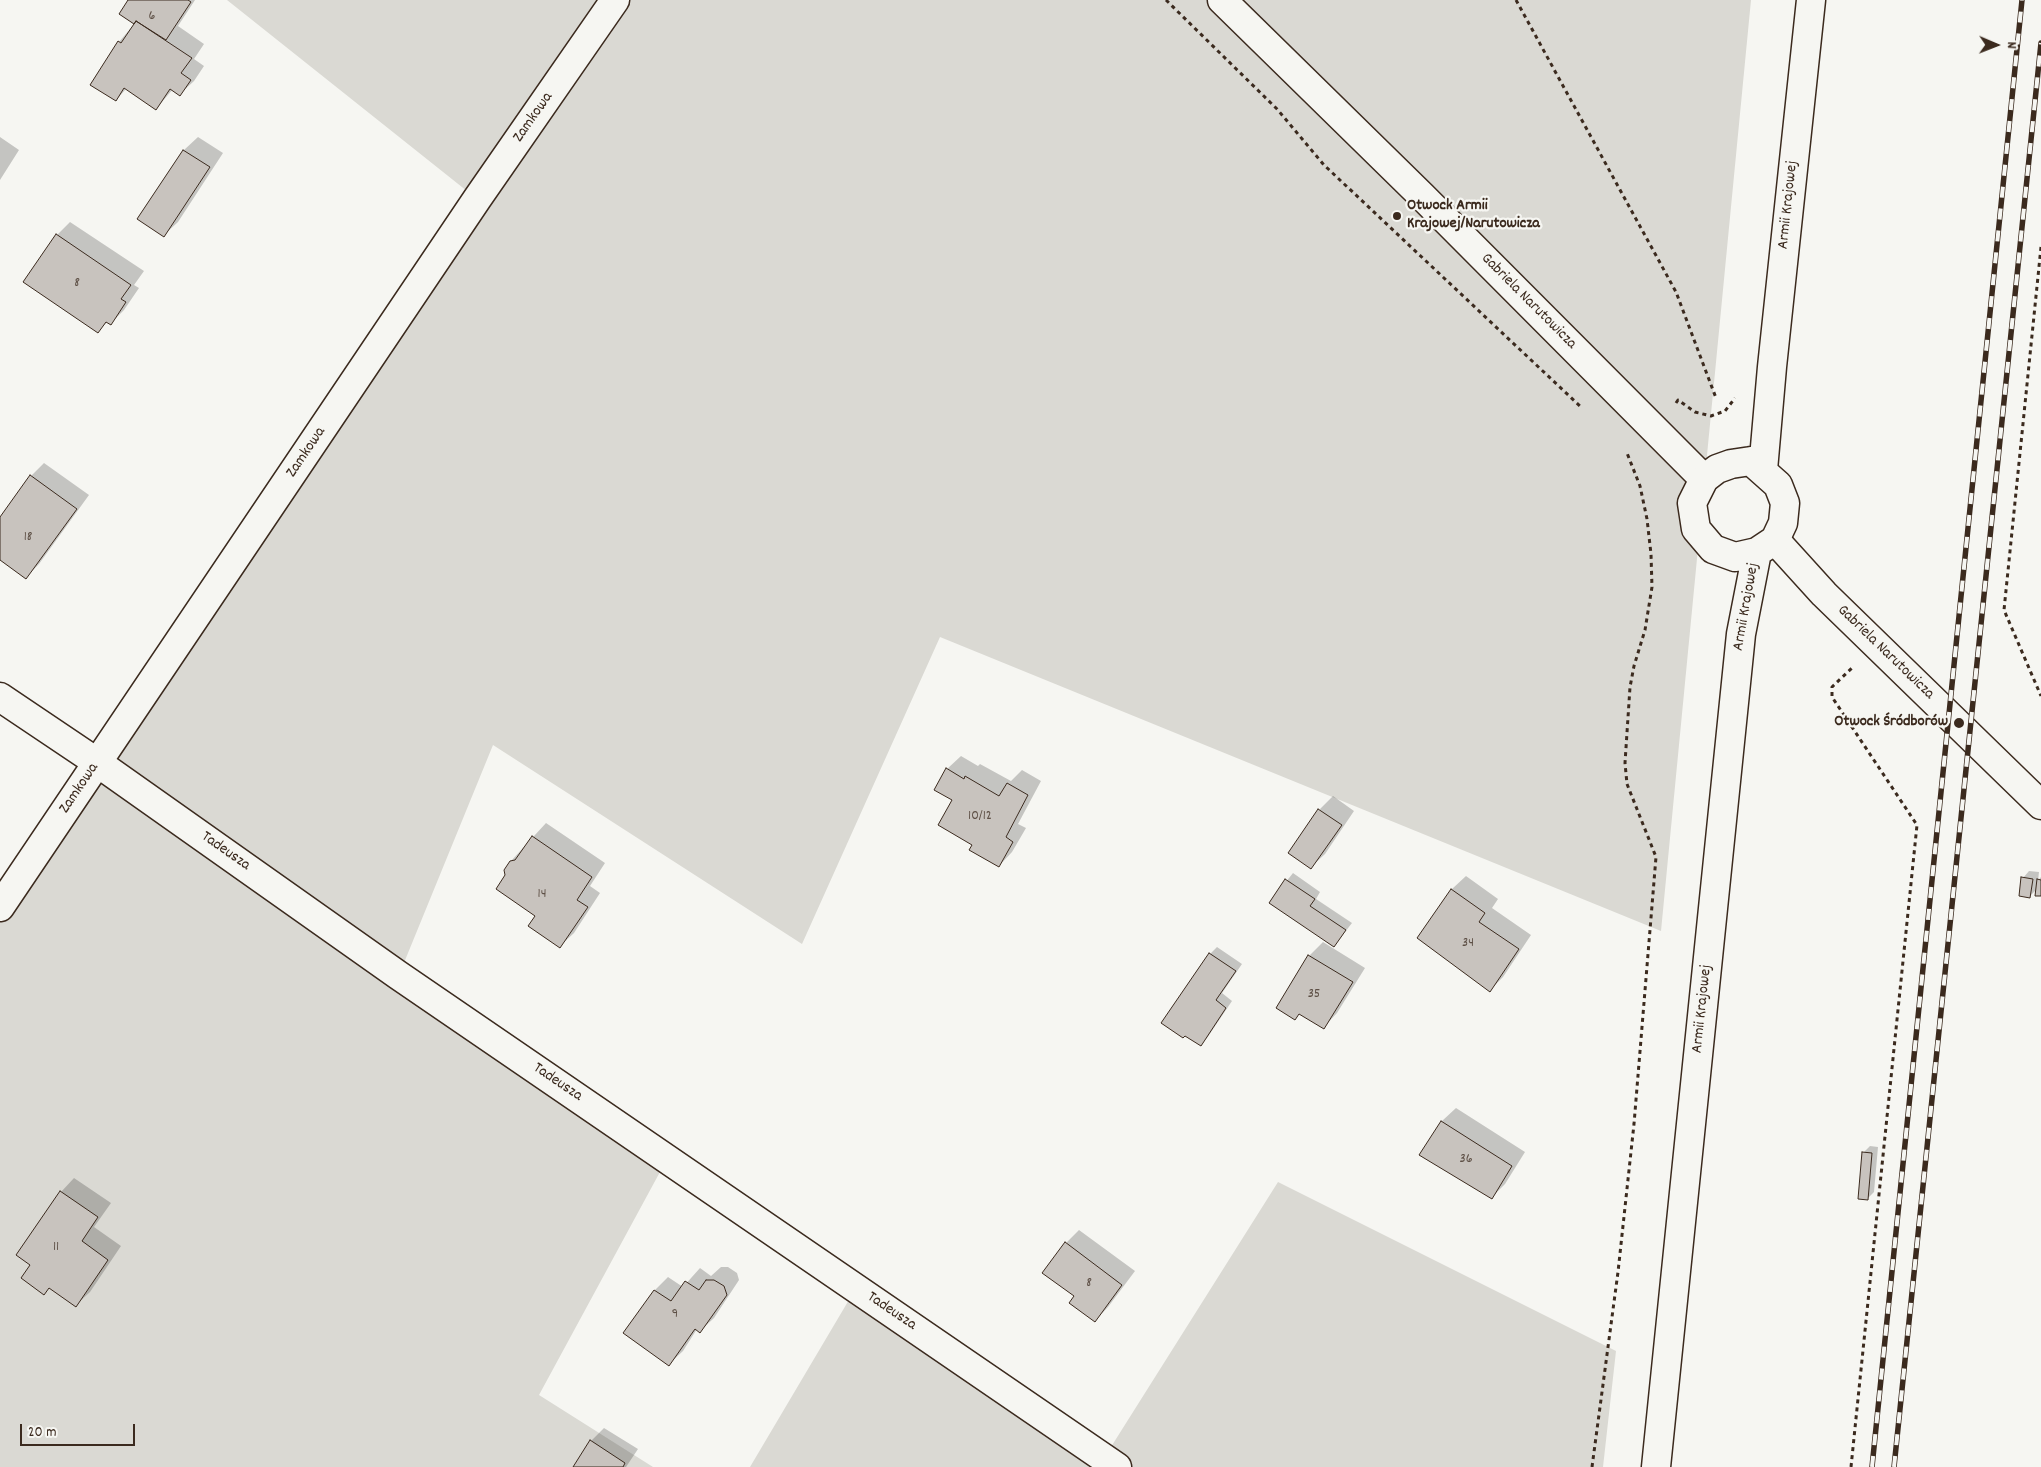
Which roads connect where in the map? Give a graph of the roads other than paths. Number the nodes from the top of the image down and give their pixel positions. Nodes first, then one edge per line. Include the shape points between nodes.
1 (615, 0) edge
2 (1222, 0) edge
3 (1811, 0) edge
4 (1763, 470) junction
5 (1704, 479) junction
6 (1766, 546) junction
7 (0, 697) edge
8 (98, 763) junction
9 (2041, 805) edge
10 (0, 907) edge
11 (1117, 1467) edge
12 (1656, 1467) edge

1 - 8 street, Zamkowa via 477,199
2 - 5 street, Gabriela Narutowicza
3 - 4 street, Armii Krajowej
4 - 5 street via 1751,462 1731,464
4 - 6 street, Armii Krajowej via 1778,485 1785,503 1783,523
5 - 6 street, Armii Krajowej via 1692,502 1696,528 1713,549 1735,557
6 - 9 street, Gabriela Narutowicza via 1824,594
6 - 12 street, Armii Krajowej via 1741,634
7 - 8 street, Tadeusza
8 - 10 street, Zamkowa
8 - 11 street, Tadeusza via 407,980

